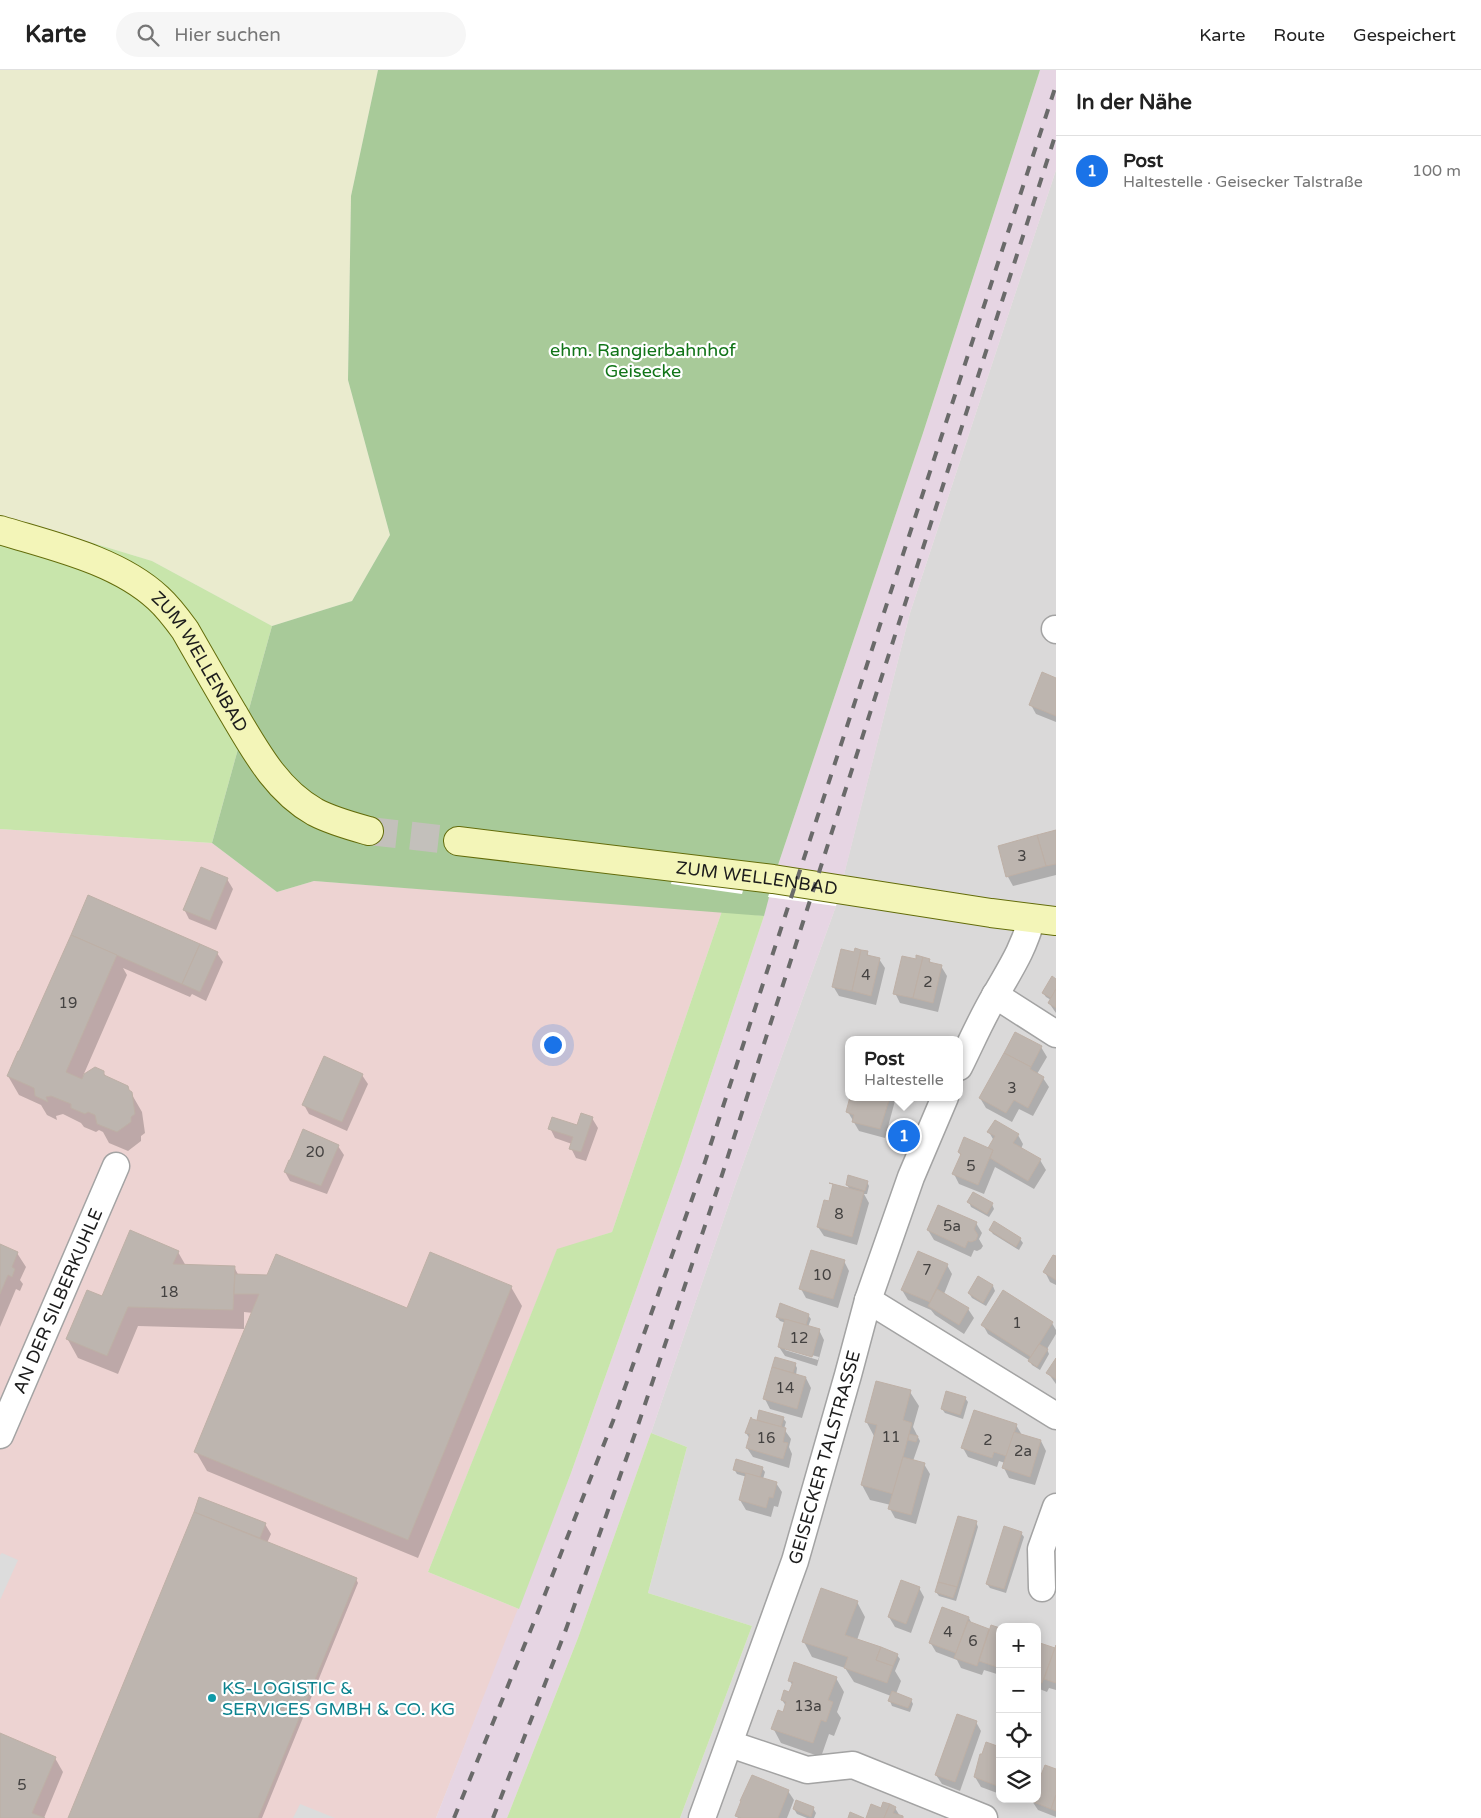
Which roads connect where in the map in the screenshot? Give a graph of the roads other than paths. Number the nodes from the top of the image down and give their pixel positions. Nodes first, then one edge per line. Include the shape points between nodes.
1 (0, 530) edge
2 (369, 830) tunnel mouth
3 (458, 841) tunnel mouth
4 (1044, 919) edge
5 (995, 995) junction
6 (1056, 1034) edge
7 (963, 1059) edge
8 (943, 1101) edge
9 (116, 1166) dead end
10 (868, 1300) junction
11 (1056, 1416) edge
12 (0, 1435) edge
13 (1056, 1507) edge
14 (1042, 1588) dead end
15 (730, 1744) junction
16 (702, 1818) edge
17 (984, 1818) edge

1 - 2 main road, ZUM WELLENBAD via 110,567 157,597 185,630 261,760 278,782 315,812 340,823
3 - 4 main road, ZUM WELLENBAD via 773,879
4 - 5 street via 1026,939
5 - 6 street
5 - 7 street
8 - 10 street, GEISECKER TALSTRASSE via 911,1177
9 - 12 street, AN DER SILBERKUHLE
10 - 11 street
10 - 15 street, GEISECKER TALSTRASSE via 795,1561
13 - 14 street via 1041,1549
15 - 16 street, GEISECKER TALSTRASSE
15 - 17 street via 807,1770 853,1765

